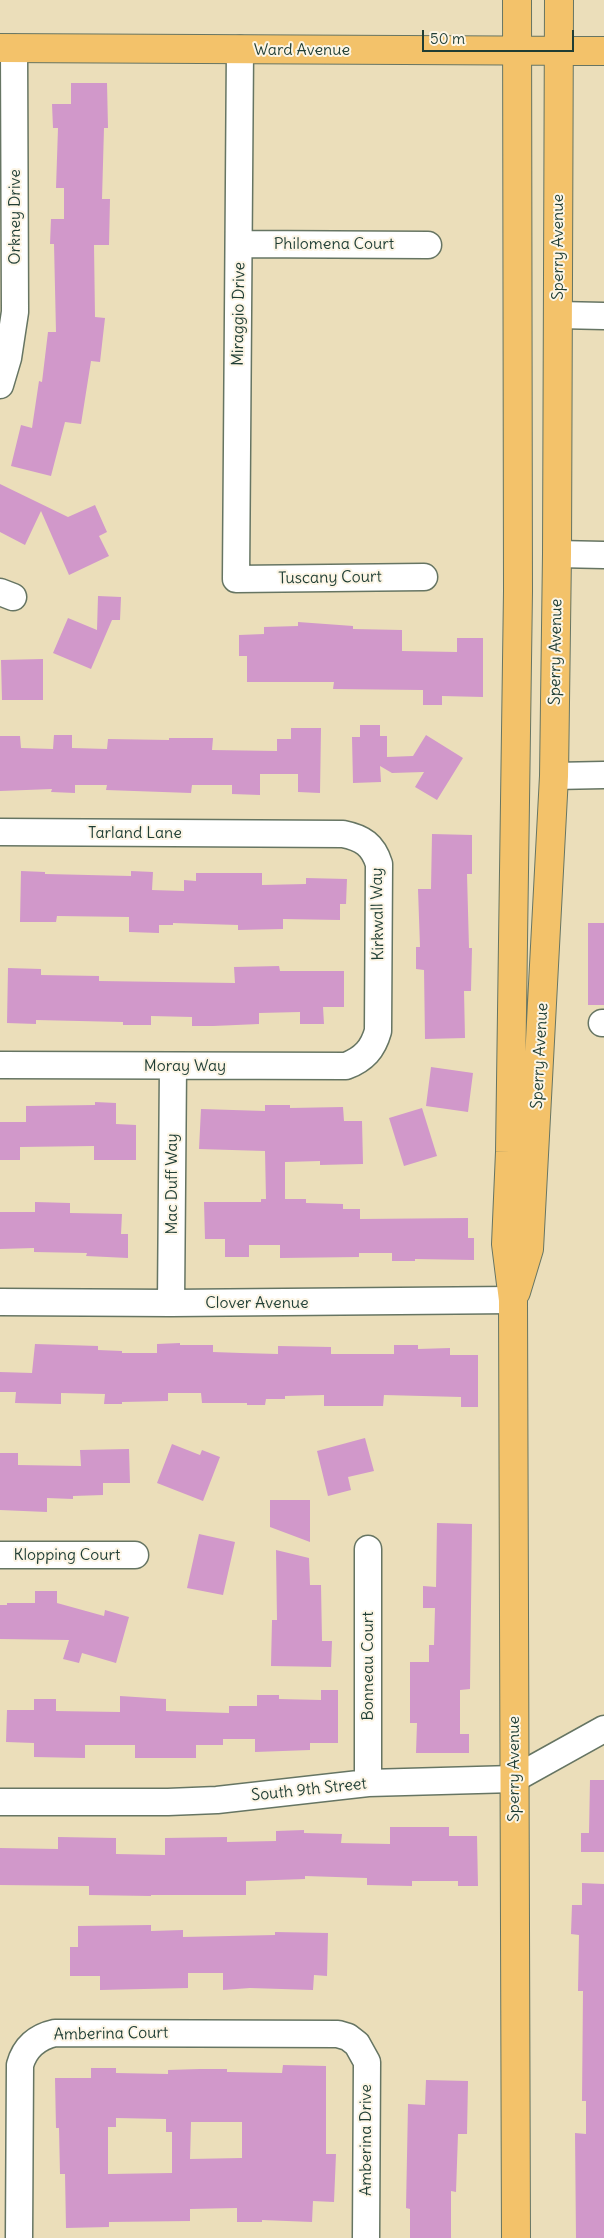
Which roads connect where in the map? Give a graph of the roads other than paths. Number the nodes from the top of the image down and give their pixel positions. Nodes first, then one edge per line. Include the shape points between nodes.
1 (517, 0) edge
2 (558, 0) edge
3 (7, 48) edge
4 (240, 49) junction
5 (516, 51) junction
6 (558, 51) junction
7 (604, 51) edge
8 (8, 196) edge
9 (240, 244) junction
10 (428, 245) dead end
11 (558, 315) junction
12 (604, 316) edge
13 (0, 385) edge
14 (558, 554) junction
15 (604, 555) edge
16 (424, 577) dead end
17 (236, 579) joint
18 (604, 775) edge
19 (554, 776) junction
20 (0, 832) edge
21 (269, 834) joint
22 (366, 1054) joint
23 (0, 1065) edge
24 (173, 1066) junction
25 (513, 1300) junction
26 (0, 1302) edge
27 (171, 1303) junction
28 (368, 1549) dead end
29 (0, 1555) edge
30 (135, 1555) dead end
31 (604, 1729) edge
32 (514, 1779) junction
33 (368, 1783) junction
34 (0, 1802) edge
35 (357, 2044) joint
36 (19, 2238) edge
37 (366, 2238) edge
38 (516, 2238) edge

1 - 5 main road, Sperry Avenue
2 - 6 main road, Sperry Avenue
3 - 4 main road, Ward Avenue
3 - 8 street, Orkney Drive
4 - 5 main road, Ward Avenue
4 - 9 street, Miraggio Drive
5 - 6 main road, Ward Avenue
5 - 25 main road, Sperry Avenue via 518,592 506,1244
6 - 7 main road, Ward Avenue
6 - 11 main road, Sperry Avenue
8 - 13 street, Orkney Drive via 15,312
9 - 10 street, Philomena Court
9 - 17 street, Miraggio Drive
11 - 12 street
11 - 14 main road, Sperry Avenue
14 - 15 street
14 - 19 main road, Sperry Avenue
16 - 17 street, Tuscany Court
18 - 19 street
19 - 25 main road, Sperry Avenue via 529,1249
20 - 21 street, Tarland Lane
21 - 22 street, Kirkwall Way via 343,834 358,837 375,853 379,864 378,1031
22 - 24 street, Moray Way via 346,1066
23 - 24 street, Moray Way
24 - 27 street, Mac Duff Way
25 - 27 street, Clover Avenue
25 - 32 main road, Sperry Avenue
26 - 27 street, Clover Avenue
28 - 33 street, Bonneau Court
29 - 30 street, Klopping Court
31 - 32 street, South 9th Street
32 - 33 street, South 9th Street
32 - 38 main road, Sperry Avenue
33 - 34 street, South 9th Street via 217,1800
35 - 36 street, Amberina Court via 338,2034 283,2033 56,2033 36,2040 26,2050 20,2065
35 - 37 street, Amberina Drive via 366,2062

